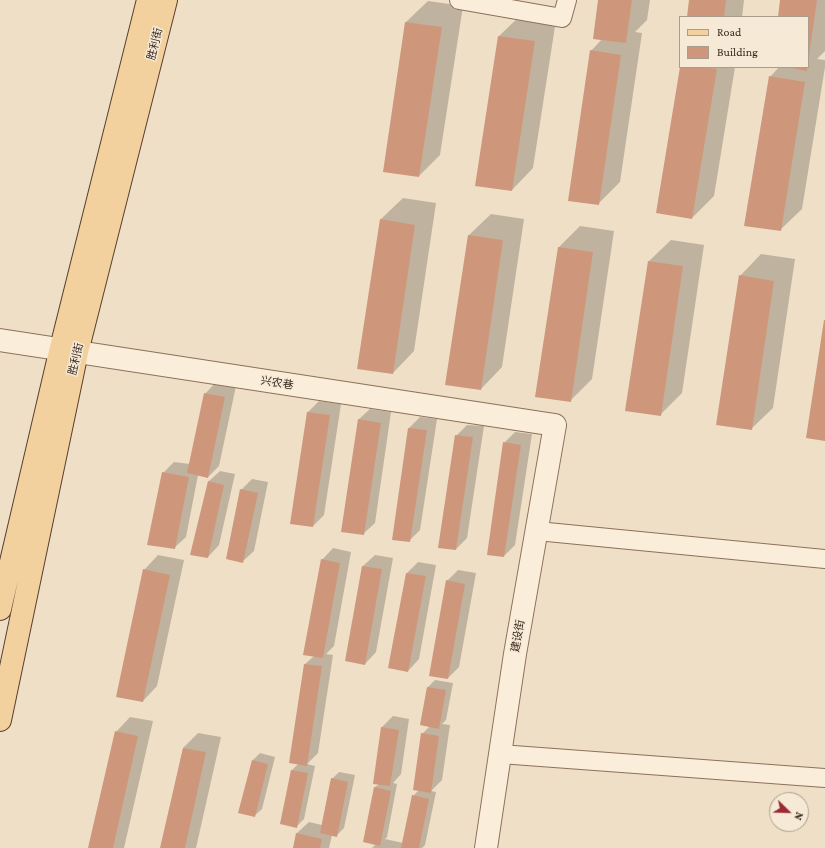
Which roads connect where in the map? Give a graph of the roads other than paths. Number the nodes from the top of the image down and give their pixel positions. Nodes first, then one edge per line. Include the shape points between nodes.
1 (148, 0) edge
2 (166, 0) edge
3 (459, 0) edge
4 (567, 0) edge
5 (0, 340) edge
6 (69, 350) junction
7 (555, 425) joint
8 (537, 531) junction
9 (825, 559) edge
10 (0, 609) edge
11 (0, 720) edge
12 (500, 754) junction
13 (825, 778) edge
14 (486, 848) edge

1 - 6 main road, 胜利街
2 - 6 main road, 胜利街
3 - 4 street via 562,18
5 - 6 street, 兴农巷
6 - 7 street, 兴农巷
6 - 10 main road, 胜利街
6 - 11 main road, 胜利街
7 - 8 street, 建设街
8 - 9 street
8 - 12 street, 建设街
12 - 13 street
12 - 14 street, 建设街

